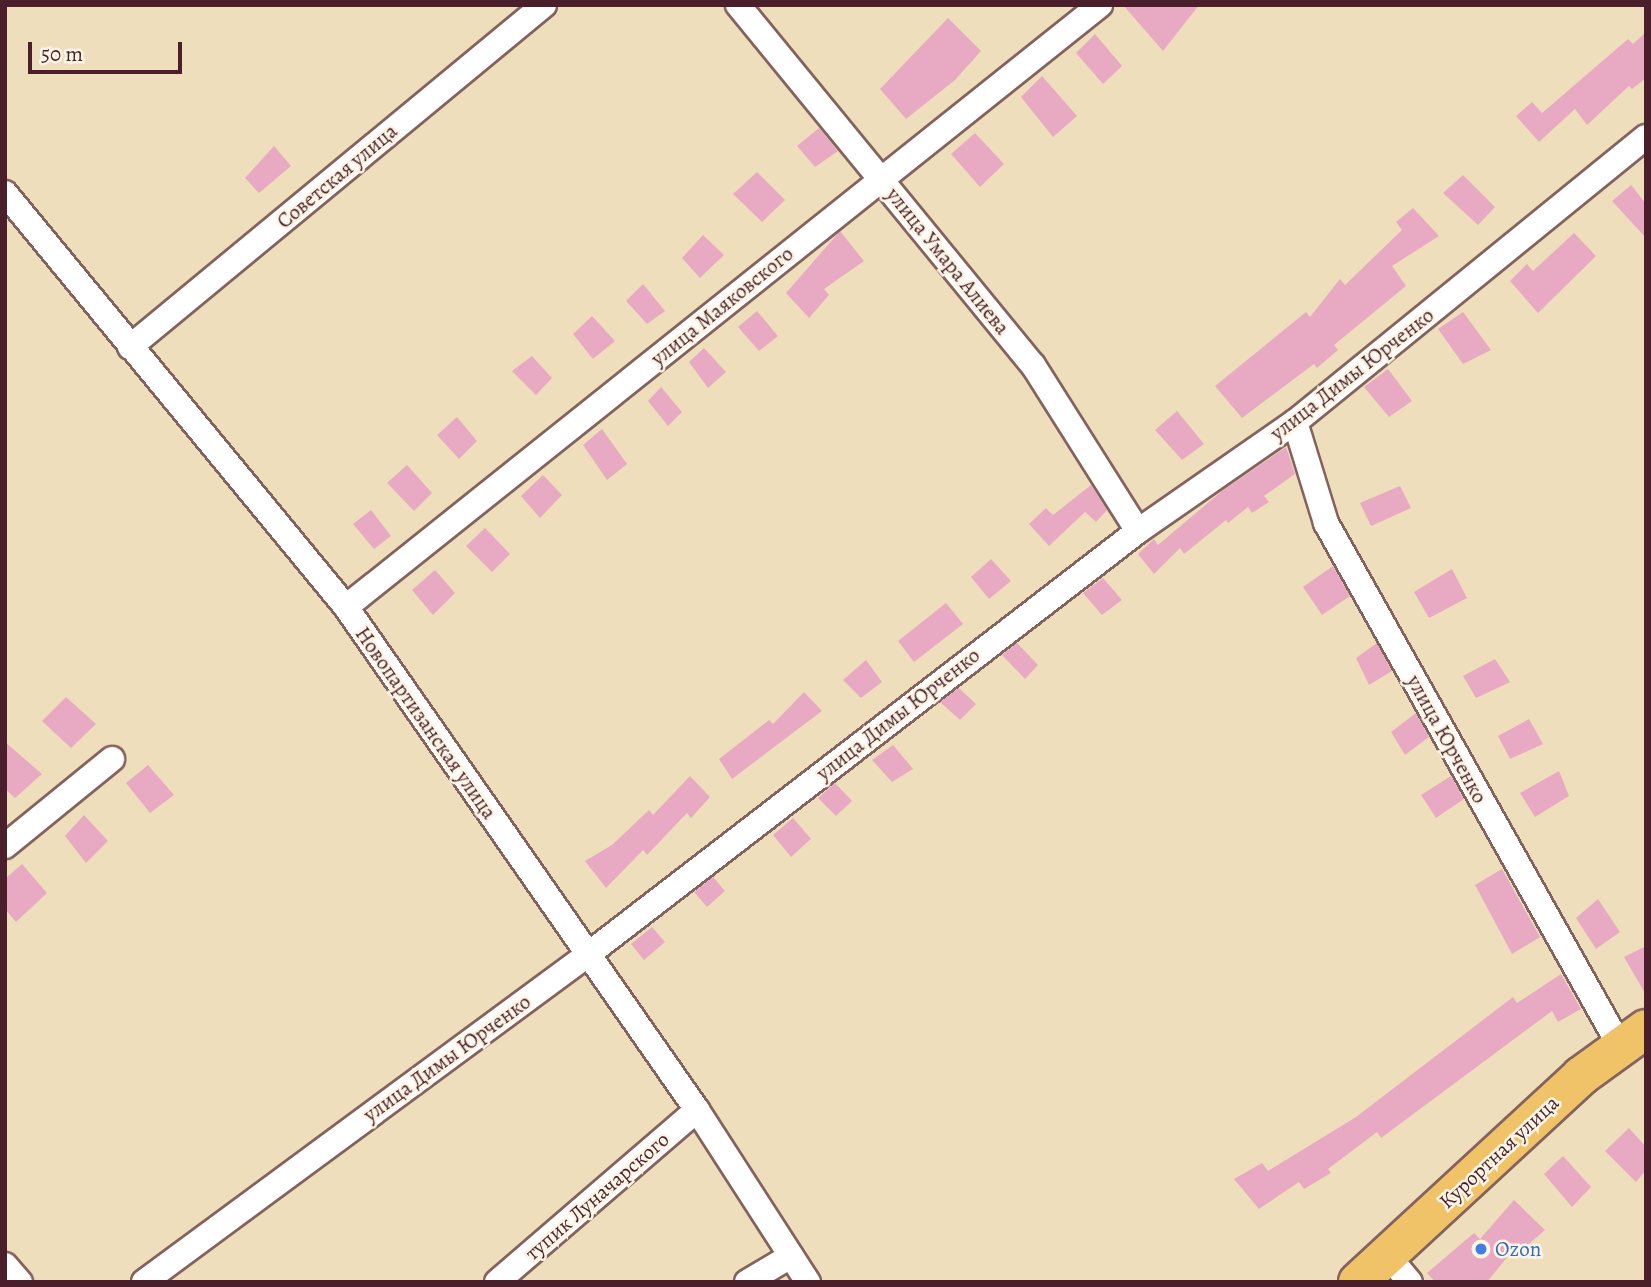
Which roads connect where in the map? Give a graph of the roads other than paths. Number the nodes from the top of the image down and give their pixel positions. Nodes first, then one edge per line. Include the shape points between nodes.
1 (544, 5) edge
2 (738, 5) edge
3 (1100, 5) edge
4 (1646, 137) edge
5 (881, 179) junction
6 (5, 193) edge
7 (130, 347) junction
8 (1295, 422) junction
9 (1138, 531) junction
10 (346, 607) junction
11 (112, 759) dead end
12 (5, 846) edge
13 (586, 956) junction
14 (1633, 1038) edge
15 (697, 1110) junction
16 (791, 1256) junction
17 (5, 1265) edge
18 (1399, 1269) edge
19 (20, 1282) edge
20 (144, 1282) edge
21 (497, 1282) edge
22 (747, 1282) edge
23 (808, 1282) edge
24 (1358, 1282) edge

1 - 7 street, Советская улица
2 - 5 street, улица Умара Алиева
3 - 5 street, улица Маяковского
4 - 8 street, улица Димы Юрченко
5 - 9 street, улица Умара Алиева via 1033,365
5 - 10 street, улица Маяковского
6 - 7 street, Новопартизанская улица
7 - 10 street, Новопартизанская улица
8 - 9 street, улица Димы Юрченко
8 - 14 street, улица Юрченко via 1326,523
9 - 13 street, улица Димы Юрченко
10 - 13 street, Новопартизанская улица
11 - 12 street
13 - 15 street, Новопартизанская улица
13 - 20 street, улица Димы Юрченко
14 - 18 main road, Курортная улица via 1581,1076
15 - 16 street, Новопартизанская улица
15 - 21 street, тупик Луначарского
16 - 22 street
16 - 23 street, Новопартизанская улица
17 - 19 street
18 - 24 main road, Курортная улица

